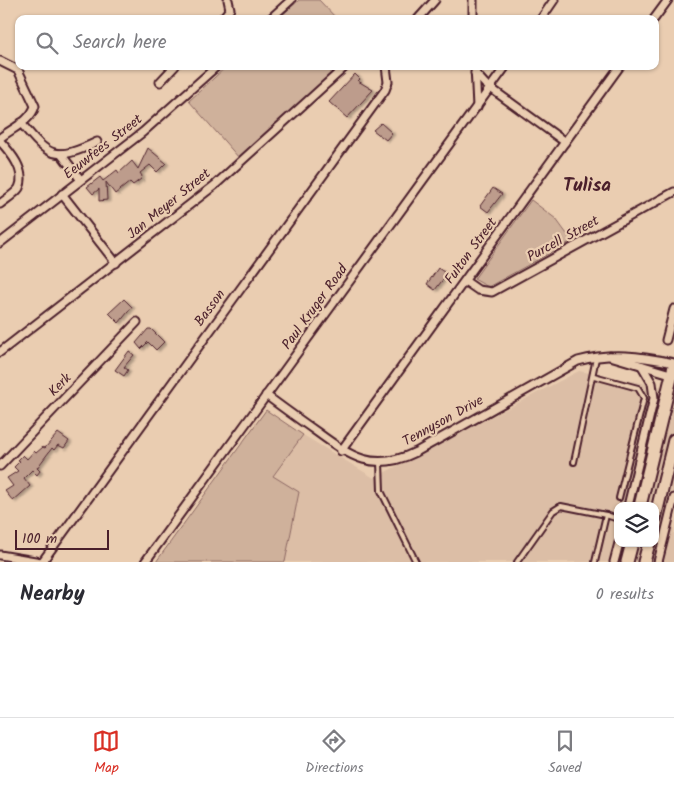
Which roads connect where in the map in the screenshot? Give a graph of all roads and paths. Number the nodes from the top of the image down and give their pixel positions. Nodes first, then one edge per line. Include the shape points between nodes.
1 (228, 0) edge
2 (291, 0) edge
3 (435, 0) edge
4 (473, 0) edge
5 (554, 0) edge
6 (668, 0) edge
7 (225, 15) edge
8 (274, 15) edge
9 (422, 15) edge
10 (473, 15) edge
11 (544, 15) edge
12 (657, 15) edge
13 (0, 61) edge
14 (15, 68) edge
15 (18, 70) edge
16 (171, 70) edge
17 (213, 70) edge
18 (342, 70) edge
19 (386, 70) edge
20 (475, 70) edge
21 (503, 70) edge
22 (617, 70) edge
23 (160, 82) dead end
24 (490, 88) junction
25 (477, 106) junction
26 (21, 123) junction
27 (0, 140) edge
28 (97, 142) dead end
29 (565, 142) junction
30 (61, 154) junction
31 (80, 179) junction
32 (674, 192) edge
33 (62, 194) junction
34 (0, 204) edge
35 (0, 243) edge
36 (116, 264) junction
37 (465, 281) junction
38 (674, 309) edge
39 (137, 322) dead end
40 (666, 340) dead end
41 (0, 352) edge
42 (597, 356) junction
43 (610, 356) junction
44 (642, 366) junction
45 (673, 370) edge
46 (594, 376) junction
47 (266, 395) junction
48 (674, 440) edge
49 (341, 450) junction
50 (380, 462) junction
51 (574, 462) dead end
52 (0, 466) edge
53 (620, 498) dead end
54 (674, 500) edge
55 (629, 502) edge
56 (641, 502) edge
57 (659, 502) edge
58 (606, 515) junction
59 (614, 518) edge
60 (618, 547) edge
61 (631, 547) edge
62 (648, 547) edge
63 (0, 555) edge
64 (42, 562) edge
65 (145, 562) edge
66 (416, 562) edge
67 (517, 562) edge
68 (595, 562) edge
69 (614, 562) edge
70 (627, 562) edge
71 (644, 562) edge
72 (658, 562) edge

1 - 7 street via 230,9
2 - 8 street
3 - 9 street
4 - 10 street
5 - 11 street
6 - 12 street
13 - 14 street
15 - 26 street via 35,106
16 - 23 street
17 - 31 street, Eeuwfees Street via 143,132
18 - 36 street, Jan Meyer Street via 215,185
19 - 64 street, Basson via 385,90
20 - 24 street
20 - 25 street
21 - 24 street, Paul Kruger Road
22 - 29 street, Fulton Street
24 - 25 street, Paul Kruger Road
24 - 29 street
25 - 47 street, Paul Kruger Road
26 - 27 street
26 - 30 street via 43,149
27 - 34 street via 15,160 21,179 18,189
28 - 30 street
29 - 37 street, Fulton Street
30 - 31 street
31 - 33 street, Eeuwfees Street
32 - 37 street, Purcell Street via 492,292 478,290
33 - 35 street, Eeuwfees Street
33 - 36 street
36 - 41 street, Jan Meyer Street
37 - 49 street, Fulton Street
38 - 40 street
39 - 52 street, Kerk
42 - 43 street, Tennyson Drive
42 - 46 lane
42 - 50 street, Tennyson Drive via 568,366 400,460
43 - 44 street, Tennyson Drive
43 - 45 street, Tennyson Drive via 641,356
44 - 45 street, Tennyson Drive
44 - 55 street via 652,383 654,398
45 - 56 main road
46 - 51 lane
46 - 53 lane via 638,388 644,398
47 - 49 street, Tennyson Drive
47 - 65 street, Paul Kruger Road
48 - 57 main road
49 - 50 street, Tennyson Drive
50 - 66 lane via 381,491
54 - 72 street
58 - 59 lane
58 - 67 lane via 561,506 553,511
58 - 68 lane
60 - 69 street
61 - 70 main road
62 - 71 main road
63 - 64 street

